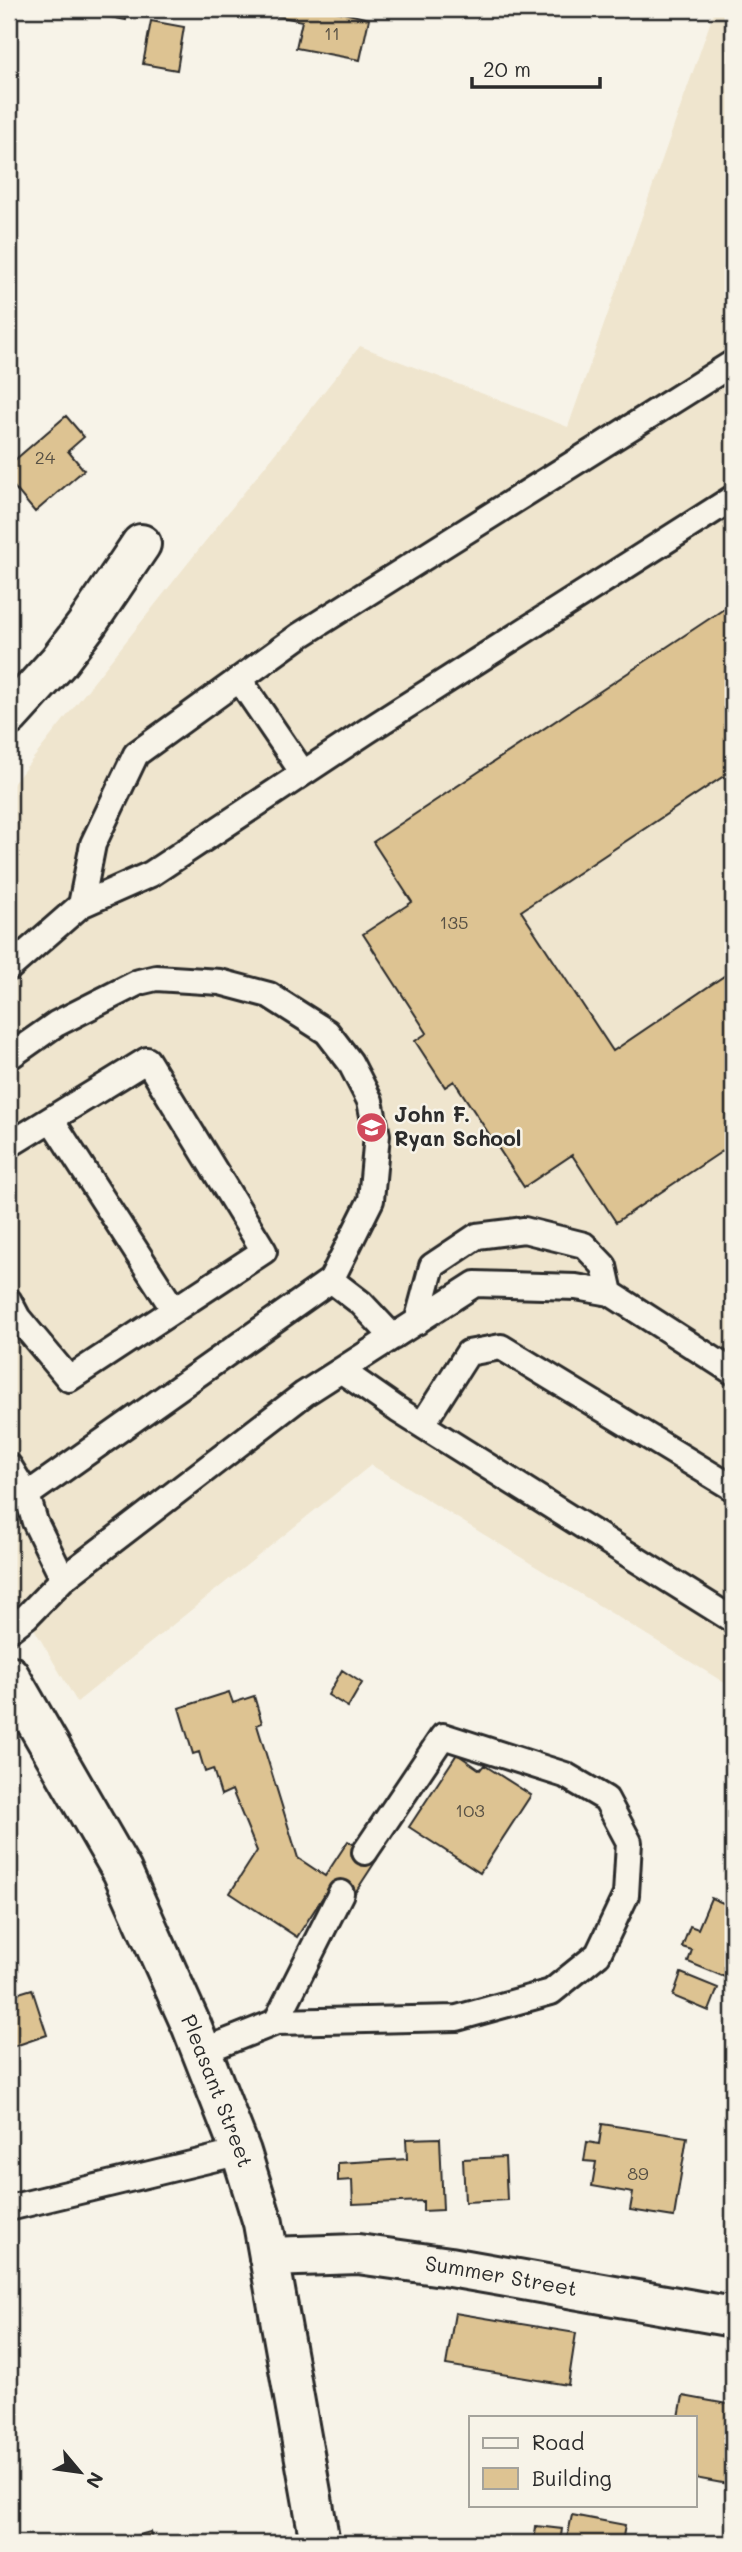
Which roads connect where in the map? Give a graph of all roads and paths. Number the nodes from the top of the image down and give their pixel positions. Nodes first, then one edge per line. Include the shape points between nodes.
1 (733, 363) edge
2 (733, 498) edge
3 (141, 544) dead end
4 (239, 679) junction
5 (9, 716) edge
6 (303, 773) junction
7 (81, 905) junction
8 (9, 968) edge
9 (9, 1057) edge
10 (51, 1119) junction
11 (9, 1145) edge
12 (331, 1280) junction
13 (610, 1293) junction
14 (174, 1310) junction
15 (12, 1315) edge
16 (417, 1322) junction
17 (393, 1337) junction
18 (342, 1371) junction
19 (733, 1372) edge
20 (422, 1425) junction
21 (9, 1466) edge
22 (733, 1488) edge
23 (27, 1495) junction
24 (63, 1579) junction
25 (733, 1620) edge
26 (9, 1630) edge
27 (9, 1675) edge
28 (365, 1852) dead end
29 (341, 1893) dead end
30 (276, 2022) junction
31 (201, 2052) junction
32 (241, 2152) junction
33 (9, 2208) edge
34 (269, 2257) junction
35 (733, 2317) edge
36 (320, 2543) edge

1 - 4 lane via 299,636
2 - 6 lane
3 - 5 main road via 59,661
4 - 6 lane
4 - 7 lane via 136,754 93,844
6 - 7 lane via 151,874
7 - 8 lane
9 - 12 lane via 57,1024 139,982 156,978 220,982 269,995 308,1018 327,1032 350,1062 370,1101 377,1135 370,1200
10 - 11 lane
10 - 14 lane
10 - 14 lane via 147,1060 264,1251
12 - 17 lane
12 - 23 lane
13 - 16 lane via 576,1287 475,1284
13 - 16 lane via 604,1266 584,1245 524,1230 477,1237 432,1266
13 - 19 lane
14 - 15 lane via 69,1379
16 - 17 lane
17 - 18 lane
18 - 20 lane
18 - 24 lane via 304,1394
20 - 22 lane via 468,1353 501,1346
20 - 25 lane
21 - 23 lane
23 - 24 lane
24 - 26 lane
27 - 31 main road, Pleasant Street via 122,1871
28 - 30 lane via 443,1736 565,1775 606,1799 629,1842 626,1895 598,1954 551,1992 457,2018
29 - 30 lane
30 - 31 lane
31 - 32 main road, Pleasant Street
32 - 33 lane
32 - 34 main road, Pleasant Street
34 - 35 main road, Summer Street via 358,2255
34 - 36 main road, Pleasant Street

